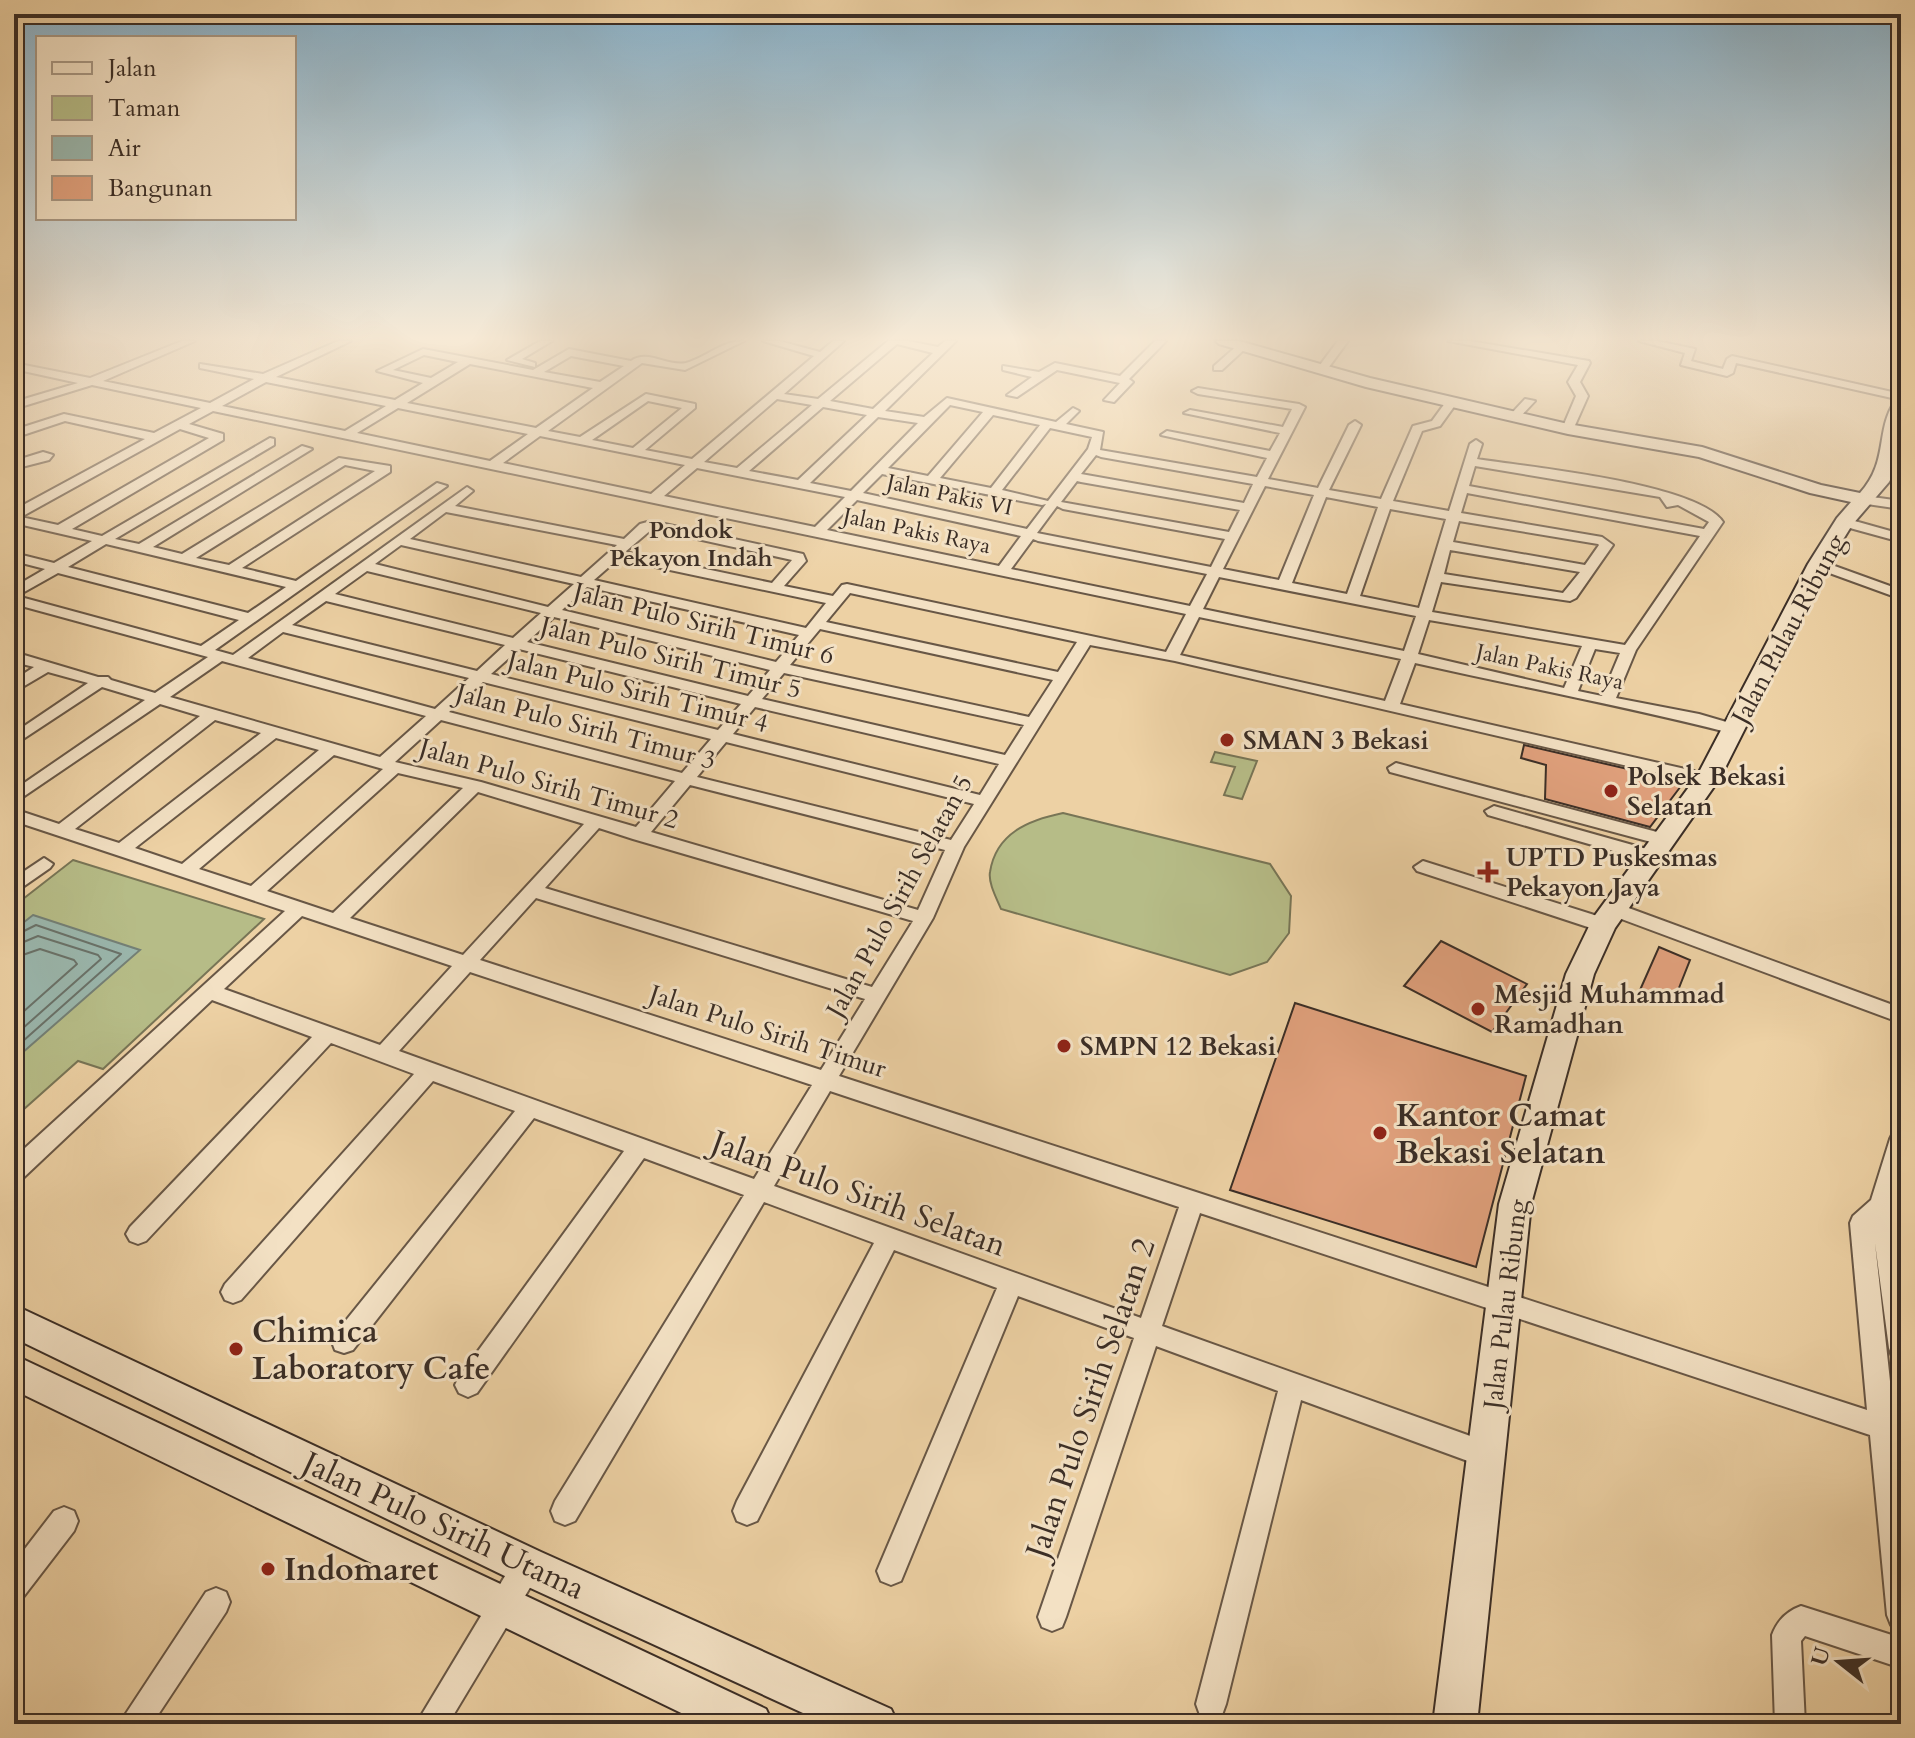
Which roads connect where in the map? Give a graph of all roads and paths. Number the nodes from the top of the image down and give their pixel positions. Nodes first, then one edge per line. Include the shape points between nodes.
1 (50, 422) edge
2 (88, 422) edge
3 (182, 422) edge
4 (286, 422) edge
5 (368, 422) edge
6 (484, 422) edge
7 (551, 422) edge
8 (610, 422) edge
9 (671, 422) edge
10 (740, 422) edge
11 (800, 422) edge
12 (866, 422) edge
13 (924, 422) edge
14 (981, 422) edge
15 (1044, 422) edge
16 (1056, 422) edge
17 (1239, 422) edge
18 (1291, 422) edge
19 (1437, 422) edge
20 (1541, 422) edge
21 (1571, 422) edge
22 (1897, 422) edge
23 (178, 424) junction
24 (1053, 424) junction
25 (1355, 425) dead end
26 (1568, 429) junction
27 (1287, 431) junction
28 (535, 433) junction
29 (14, 434) edge
30 (346, 435) junction
31 (1167, 435) dead end
32 (154, 437) junction
33 (270, 442) dead end
34 (581, 442) junction
35 (1476, 444) dead end
36 (306, 449) dead end
37 (635, 452) junction
38 (1101, 453) dead end
39 (1275, 456) junction
40 (1470, 461) junction
41 (691, 464) junction
42 (14, 465) edge
43 (491, 466) junction
44 (878, 470) junction
45 (739, 473) junction
46 (14, 475) edge
47 (1081, 478) dead end
48 (932, 479) junction
49 (1260, 481) junction
50 (800, 485) junction
51 (441, 486) dead end
52 (1461, 488) junction
53 (467, 491) dead end
54 (994, 492) junction
55 (1322, 492) junction
56 (1664, 494) junction
57 (853, 495) junction
58 (653, 499) junction
59 (1865, 500) junction
60 (1042, 501) dead end
61 (1386, 503) junction
62 (1063, 505) dead end
63 (1901, 505) edge
64 (1247, 507) junction
65 (445, 508) junction
66 (1450, 515) junction
67 (14, 517) edge
68 (1844, 522) junction
69 (1672, 526) junction
70 (60, 530) junction
71 (818, 532) junction
72 (1708, 534) junction
73 (1033, 535) junction
74 (1233, 537) junction
75 (1901, 538) edge
76 (106, 540) junction
77 (400, 541) junction
78 (1445, 545) junction
79 (142, 548) junction
80 (621, 549) junction
81 (14, 557) edge
82 (186, 558) junction
83 (1818, 564) junction
84 (365, 566) junction
85 (55, 569) junction
86 (232, 569) junction
87 (1590, 570) junction
88 (1002, 571) junction
89 (1216, 573) junction
90 (1438, 577) junction
91 (1286, 581) dead end
92 (585, 582) junction
93 (296, 585) junction
94 (775, 588) junction
95 (14, 593) edge
96 (1901, 595) edge
97 (324, 596) junction
98 (1353, 596) dead end
99 (14, 600) edge
100 (835, 601) junction
101 (553, 610) junction
102 (1193, 612) junction
103 (1422, 614) junction
104 (249, 618) junction
105 (281, 627) junction
106 (814, 628) junction
107 (1087, 638) junction
108 (514, 643) junction
109 (1590, 644) junction
110 (205, 650) junction
111 (1629, 650) junction
112 (229, 656) junction
113 (14, 657) edge
114 (1411, 657) junction
115 (1181, 659) dead end
116 (48, 665) junction
117 (781, 668) junction
118 (1062, 677) junction
119 (477, 678) junction
120 (103, 680) junction
121 (14, 687) edge
122 (1569, 694) junction
123 (160, 697) junction
124 (1607, 701) junction
125 (753, 702) junction
126 (1391, 706) junction
127 (214, 713) junction
128 (437, 714) junction
129 (1032, 722) junction
130 (1734, 729) junction
131 (274, 731) junction
132 (723, 739) junction
133 (14, 740) edge
134 (332, 748) junction
135 (1008, 761) junction
136 (389, 765) junction
137 (1396, 768) dead end
138 (1688, 775) dead end
139 (687, 779) junction
140 (475, 786) junction
141 (14, 798) edge
142 (983, 801) junction
143 (1494, 811) dead end
144 (14, 815) edge
145 (595, 822) junction
146 (62, 830) junction
147 (639, 835) junction
148 (955, 847) junction
149 (1660, 848) junction
150 (122, 850) junction
151 (44, 864) dead end
152 (1423, 867) dead end
153 (185, 871) junction
154 (14, 887) edge
155 (533, 891) junction
156 (254, 893) junction
157 (299, 908) junction
158 (1609, 917) junction
159 (924, 918) junction
160 (337, 920) junction
161 (467, 963) junction
162 (209, 991) junction
163 (878, 996) junction
164 (1901, 1016) edge
165 (327, 1034) junction
166 (383, 1055) junction
167 (429, 1071) junction
168 (825, 1079) junction
169 (530, 1108) junction
170 (1901, 1139) edge
171 (639, 1148) junction
172 (14, 1172) edge
173 (758, 1191) junction
174 (1193, 1199) junction
175 (1881, 1205) junction
176 (138, 1234) dead end
177 (888, 1238) junction
178 (1011, 1283) junction
179 (233, 1292) dead end
180 (1505, 1303) junction
181 (14, 1321) edge
182 (1148, 1332) junction
183 (344, 1342) dead end
184 (1901, 1348) edge
185 (14, 1372) edge
186 (468, 1385) dead end
187 (1292, 1385) junction
188 (1892, 1430) edge
189 (1487, 1455) junction
190 (565, 1511) dead end
191 (747, 1511) dead end
192 (64, 1521) dead end
193 (527, 1566) junction
194 (891, 1571) dead end
195 (14, 1586) edge
196 (216, 1602) dead end
197 (502, 1607) junction
198 (1901, 1615) edge
199 (1052, 1617) dead end
200 (1901, 1653) edge
201 (1211, 1704) dead end
202 (134, 1724) edge
203 (431, 1724) edge
204 (751, 1724) edge
205 (876, 1724) edge
206 (1455, 1724) edge
207 (1790, 1724) edge

1 - 29 street
2 - 32 street
3 - 23 street
4 - 30 street, Jalan Pakis Raya
5 - 30 street
6 - 28 street, Jalan Pakis VI
7 - 28 street
8 - 34 street
9 - 37 street
10 - 41 street
11 - 45 street
12 - 50 street
13 - 44 street
14 - 48 street
15 - 24 street
16 - 24 street
17 - 27 street
18 - 27 street
19 - 61 street via 1417,428
20 - 26 main road
21 - 26 street
22 - 59 main road, Jalan Pulau Ribung via 1887,468
23 - 32 street
23 - 70 street via 219,437
24 - 54 street
24 - 73 street via 1101,439
25 - 55 street
26 - 59 main road via 1702,452
27 - 39 street
28 - 34 street, Jalan Pakis VI
28 - 43 street
30 - 43 street, Jalan Pakis Raya
31 - 39 street
32 - 67 street
33 - 76 street
34 - 37 street, Jalan Pakis VI
35 - 40 street
36 - 79 street
37 - 41 street, Jalan Pakis VI
38 - 49 street
39 - 49 street
40 - 52 street
40 - 56 street
41 - 45 street, Jalan Pakis VI
41 - 58 street
42 - 46 street via 47,455
43 - 58 street, Jalan Pakis Raya
44 - 48 street
44 - 57 street
45 - 50 street, Jalan Pakis VI
47 - 64 street
48 - 54 street
49 - 55 street
49 - 64 street
50 - 57 street, Jalan Pakis VI
51 - 93 street
52 - 66 street
52 - 69 street
53 - 65 street
54 - 60 street
55 - 61 street
55 - 91 street
56 - 69 street via 1674,507
56 - 72 street via 1714,518
57 - 71 street
57 - 73 street, Jalan Pakis VI
58 - 71 street, Jalan Pakis Raya
59 - 63 street
59 - 68 main road, Jalan Pulau Ribung
61 - 66 street
61 - 98 street
62 - 74 street
64 - 74 street
65 - 77 street
65 - 80 street
66 - 78 street
66 - 87 street via 1604,542
67 - 70 street
68 - 75 street
68 - 83 main road, Jalan Pulau Ribung
69 - 72 street
70 - 76 street
71 - 88 street, Jalan Pakis Raya
72 - 111 street
73 - 88 street
73 - 89 street, Jalan Pakis VI
74 - 89 street
76 - 79 street
76 - 85 street
77 - 84 street
77 - 92 street
78 - 87 street
78 - 90 street
79 - 82 street
80 - 92 street
80 - 94 street
80 - 94 street via 651,525 800,558
81 - 85 street
82 - 86 street
82 - 86 street via 343,461 386,468
83 - 96 street
83 - 130 main road, Jalan Pulau Ribung
84 - 97 street
84 - 101 street, Jalan Pulo Sirih Timur 6
85 - 95 street
85 - 104 street
86 - 93 street
87 - 90 street via 1565,598
88 - 102 street, Jalan Pakis Raya
89 - 102 street
89 - 103 street, Jalan Pakis VI
90 - 103 street
92 - 101 street
92 - 106 street
93 - 104 street
94 - 100 street
97 - 105 street
97 - 108 street, Jalan Pulo Sirih Timur 5
99 - 110 street, Jalan Pulo Sirih Timur 3
100 - 106 street
100 - 107 street via 853,587
101 - 108 street
101 - 117 street, Jalan Pulo Sirih Timur 6
102 - 107 street via 1171,658
102 - 114 street, Jalan Pakis Raya
103 - 109 street, Jalan Pakis VI
103 - 114 street
104 - 110 street
105 - 112 street
105 - 119 street, Jalan Pulo Sirih Timur 4
106 - 117 street
106 - 118 street
107 - 118 street, Jalan Pulo Sirih Selatan 5
108 - 119 street
108 - 125 street, Jalan Pulo Sirih Timur 5
109 - 111 street, Jalan Pakis VI
109 - 122 street
110 - 112 street, Jalan Pulo Sirih Timur 3
111 - 124 street
112 - 123 street
112 - 128 street, Jalan Pulo Sirih Timur 3
113 - 116 street, Jalan Pulo Sirih Timur 2
114 - 122 street, Jalan Pakis Raya
114 - 126 street
115 - 126 street
116 - 120 street, Jalan Pulo Sirih Timur 2
116 - 121 street
117 - 125 street
117 - 129 street, Jalan Pulo Sirih Timur 6
118 - 129 street, Jalan Pulo Sirih Selatan 5
119 - 128 street
119 - 132 street, Jalan Pulo Sirih Timur 4
120 - 123 street, Jalan Pulo Sirih Timur 2
120 - 133 street
122 - 124 street, Jalan Pakis Raya
123 - 127 street, Jalan Pulo Sirih Timur 2
123 - 141 street
124 - 130 street, Jalan Pakis Raya
125 - 132 street
125 - 135 street, Jalan Pulo Sirih Timur 5
126 - 138 street
127 - 131 street, Jalan Pulo Sirih Timur 2
127 - 146 street
128 - 136 street
128 - 139 street, Jalan Pulo Sirih Timur 3
129 - 135 street, Jalan Pulo Sirih Selatan 5
130 - 149 main road, Jalan Pulau Ribung
131 - 134 street, Jalan Pulo Sirih Timur 2
131 - 150 street
132 - 139 street
132 - 142 street, Jalan Pulo Sirih Timur 4
134 - 136 street, Jalan Pulo Sirih Timur 2
134 - 153 street
135 - 142 street, Jalan Pulo Sirih Selatan 5
136 - 140 street, Jalan Pulo Sirih Timur 2
136 - 156 street
137 - 149 street
139 - 147 street
139 - 148 street, Jalan Pulo Sirih Timur 3
140 - 145 street, Jalan Pulo Sirih Timur 2
140 - 160 street
142 - 148 street, Jalan Pulo Sirih Selatan 5
143 - 149 street
144 - 146 street, Jalan Pulo Sirih Timur
145 - 147 street, Jalan Pulo Sirih Timur 2
145 - 155 street
146 - 150 street, Jalan Pulo Sirih Timur
147 - 159 street, Jalan Pulo Sirih Timur 2
148 - 159 street, Jalan Pulo Sirih Selatan 5
149 - 158 main road, Jalan Pulau Ribung
150 - 153 street, Jalan Pulo Sirih Timur
151 - 154 street
152 - 158 street
153 - 156 street, Jalan Pulo Sirih Timur
155 - 161 street
155 - 163 street
156 - 157 street, Jalan Pulo Sirih Timur
157 - 160 street, Jalan Pulo Sirih Timur
157 - 162 street
158 - 164 street
158 - 180 main road, Jalan Pulau Ribung via 1573,994 1515,1204
159 - 163 street, Jalan Pulo Sirih Selatan 5
160 - 161 street, Jalan Pulo Sirih Timur
161 - 166 street
161 - 168 street, Jalan Pulo Sirih Timur
162 - 165 street, Jalan Pulo Sirih Selatan
162 - 172 street
163 - 168 street, Jalan Pulo Sirih Selatan 5
165 - 166 street, Jalan Pulo Sirih Selatan
165 - 176 street
166 - 167 street, Jalan Pulo Sirih Selatan
167 - 169 street, Jalan Pulo Sirih Selatan
167 - 179 street
168 - 173 street, Jalan Pulo Sirih Selatan 5
168 - 174 street, Jalan Pulo Sirih Timur
169 - 171 street, Jalan Pulo Sirih Selatan
169 - 183 street
170 - 175 street
171 - 173 street, Jalan Pulo Sirih Selatan
171 - 186 street
173 - 177 street, Jalan Pulo Sirih Selatan
173 - 190 street, Jalan Pulo Sirih Selatan 5
174 - 180 street, Jalan Pulo Sirih Timur
174 - 182 street, Jalan Pulo Sirih Selatan 2
175 - 184 street
175 - 188 street via 1861,1223
177 - 178 street, Jalan Pulo Sirih Selatan
177 - 191 street
178 - 182 street, Jalan Pulo Sirih Selatan
178 - 194 street
180 - 188 street, Jalan Pulo Sirih Timur
180 - 189 main road, Jalan Pulau Ribung
181 - 193 main road, Jalan Pulo Sirih Utama
182 - 187 street, Jalan Pulo Sirih Selatan
182 - 199 street, Jalan Pulo Sirih Selatan 2
185 - 197 main road, Jalan Pulo Sirih Utama
187 - 189 street, Jalan Pulo Sirih Selatan
187 - 201 street
188 - 198 street
189 - 206 main road, Jalan Pulau Ribung
192 - 195 street
193 - 197 street
193 - 205 main road, Jalan Pulo Sirih Utama
196 - 202 street
197 - 203 street
197 - 204 main road, Jalan Pulo Sirih Utama
200 - 207 street via 1801,1620 1786,1635

